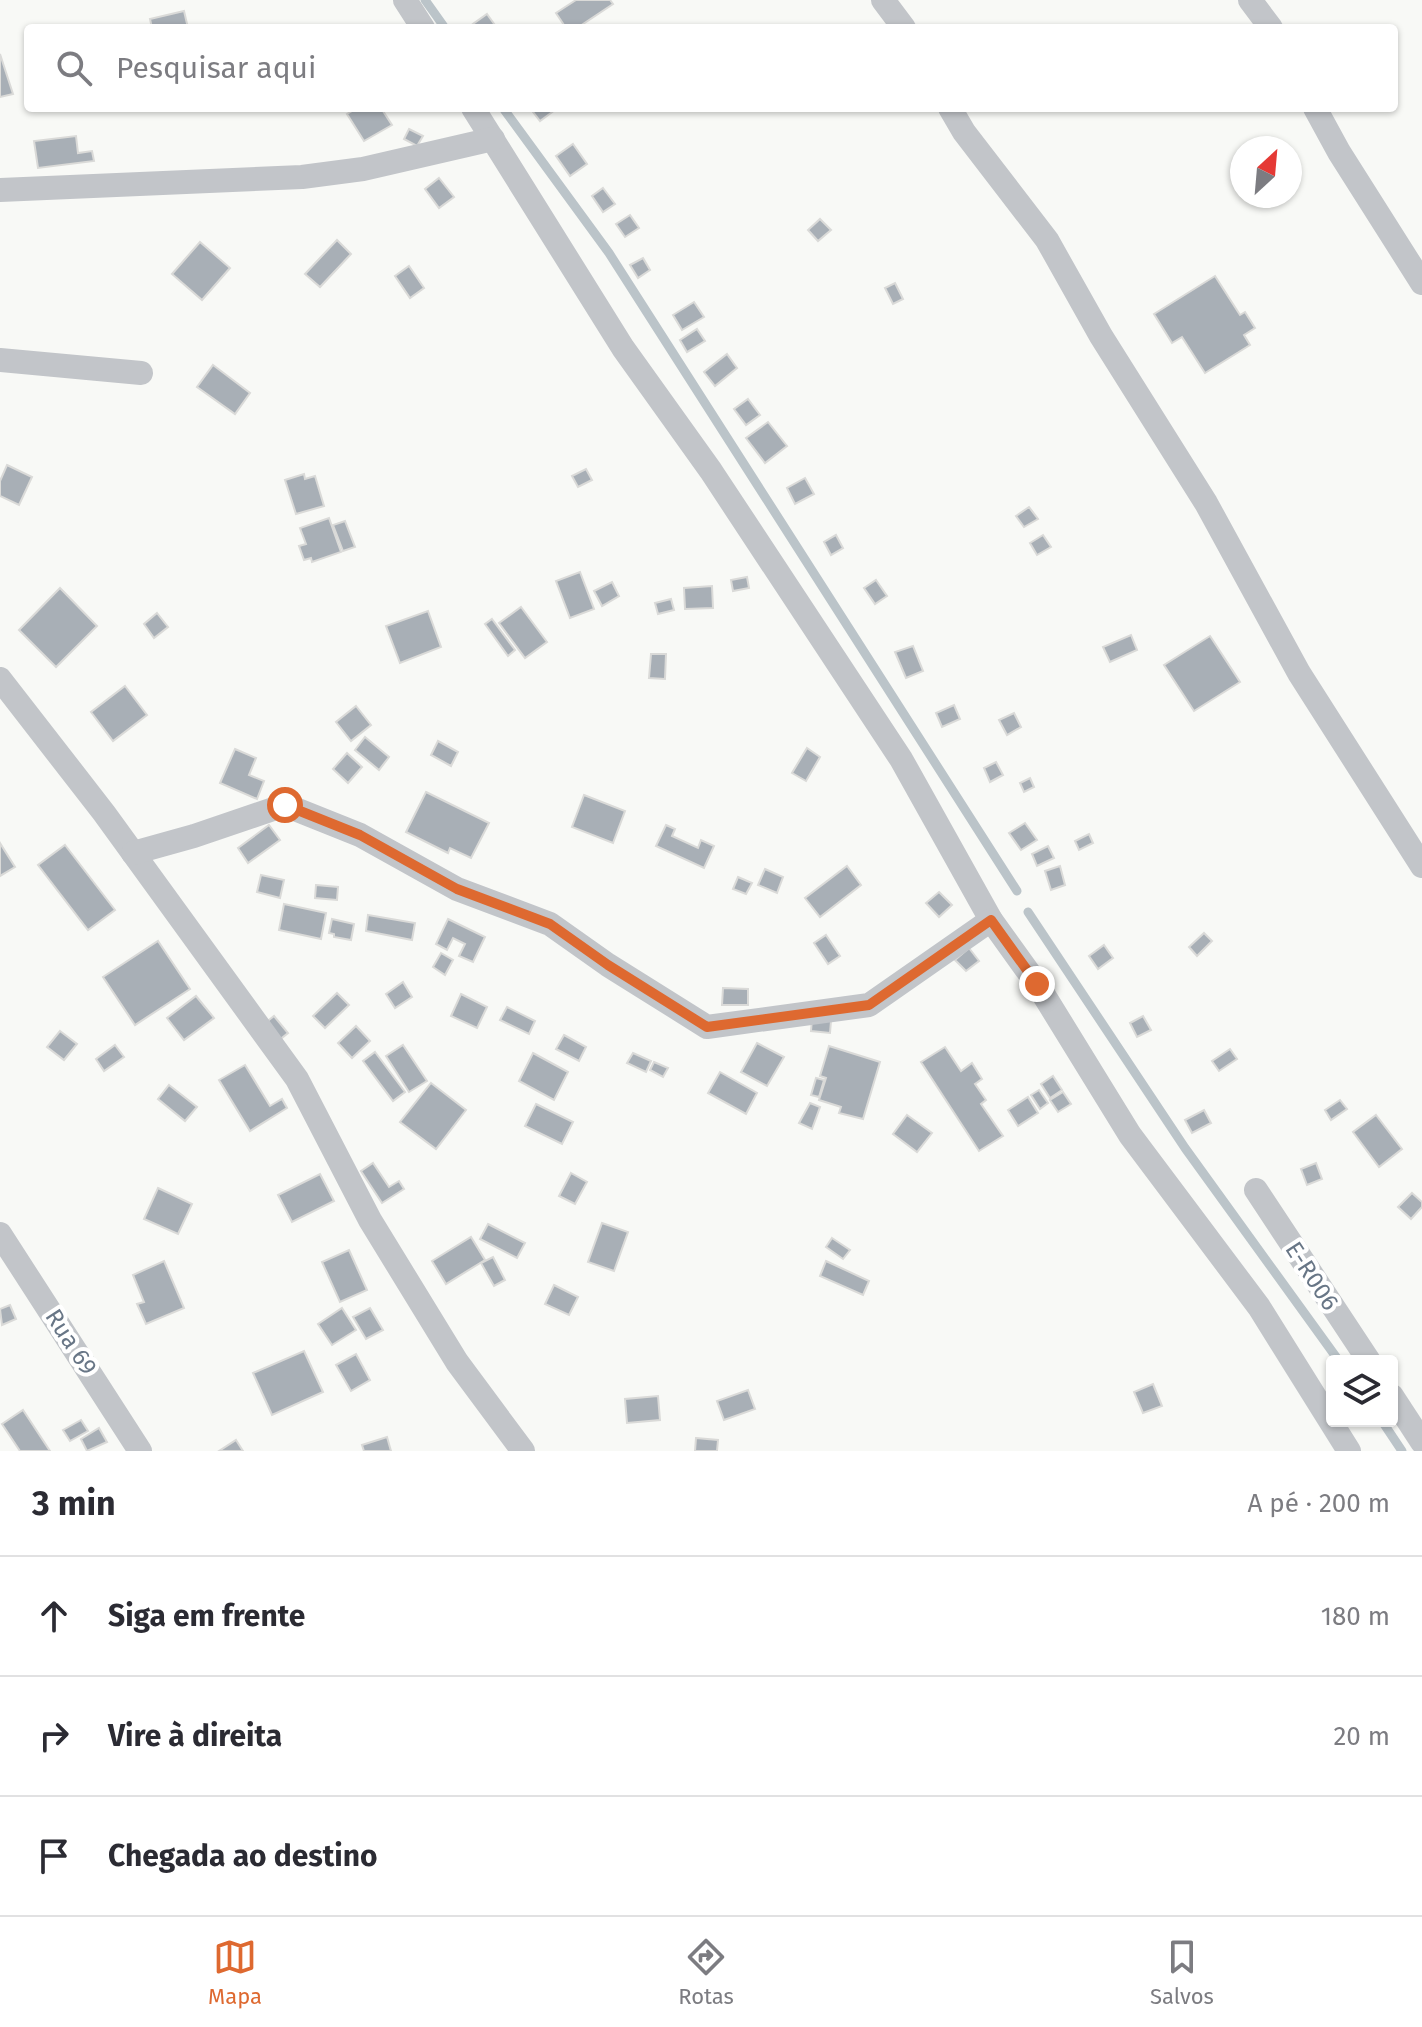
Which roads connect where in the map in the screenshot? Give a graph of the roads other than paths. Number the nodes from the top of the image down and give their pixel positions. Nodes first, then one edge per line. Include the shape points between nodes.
1 (405, 0) edge
2 (883, 0) edge
3 (1250, 0) edge
4 (420, 24) edge
5 (901, 24) edge
6 (1268, 24) edge
7 (476, 112) edge
8 (952, 112) edge
9 (1317, 112) edge
10 (493, 139) junction
11 (0, 190) edge
12 (1422, 283) edge
13 (0, 360) edge
14 (141, 373) dead end
15 (0, 679) edge
16 (133, 853) junction
17 (1422, 866) edge
18 (991, 920) junction
19 (1256, 1190) dead end
20 (0, 1234) edge
21 (1365, 1355) edge
22 (1398, 1405) edge
23 (1422, 1442) edge
24 (140, 1451) edge
25 (523, 1451) edge
26 (1349, 1451) edge

1 - 4 street
2 - 5 street
3 - 6 street
7 - 10 street
8 - 17 street via 1047,240 1206,503 1299,673
9 - 12 street
10 - 11 street via 363,169 302,177
10 - 18 street via 623,348 901,759
13 - 14 street
15 - 16 street
16 - 18 street via 285,805 360,835 457,889 550,924 707,1027 869,1005
16 - 25 street via 297,1079 370,1220 457,1362
18 - 26 street via 1130,1135 1259,1307
19 - 21 street, E-R006
20 - 24 street, Rua 69
22 - 23 street

